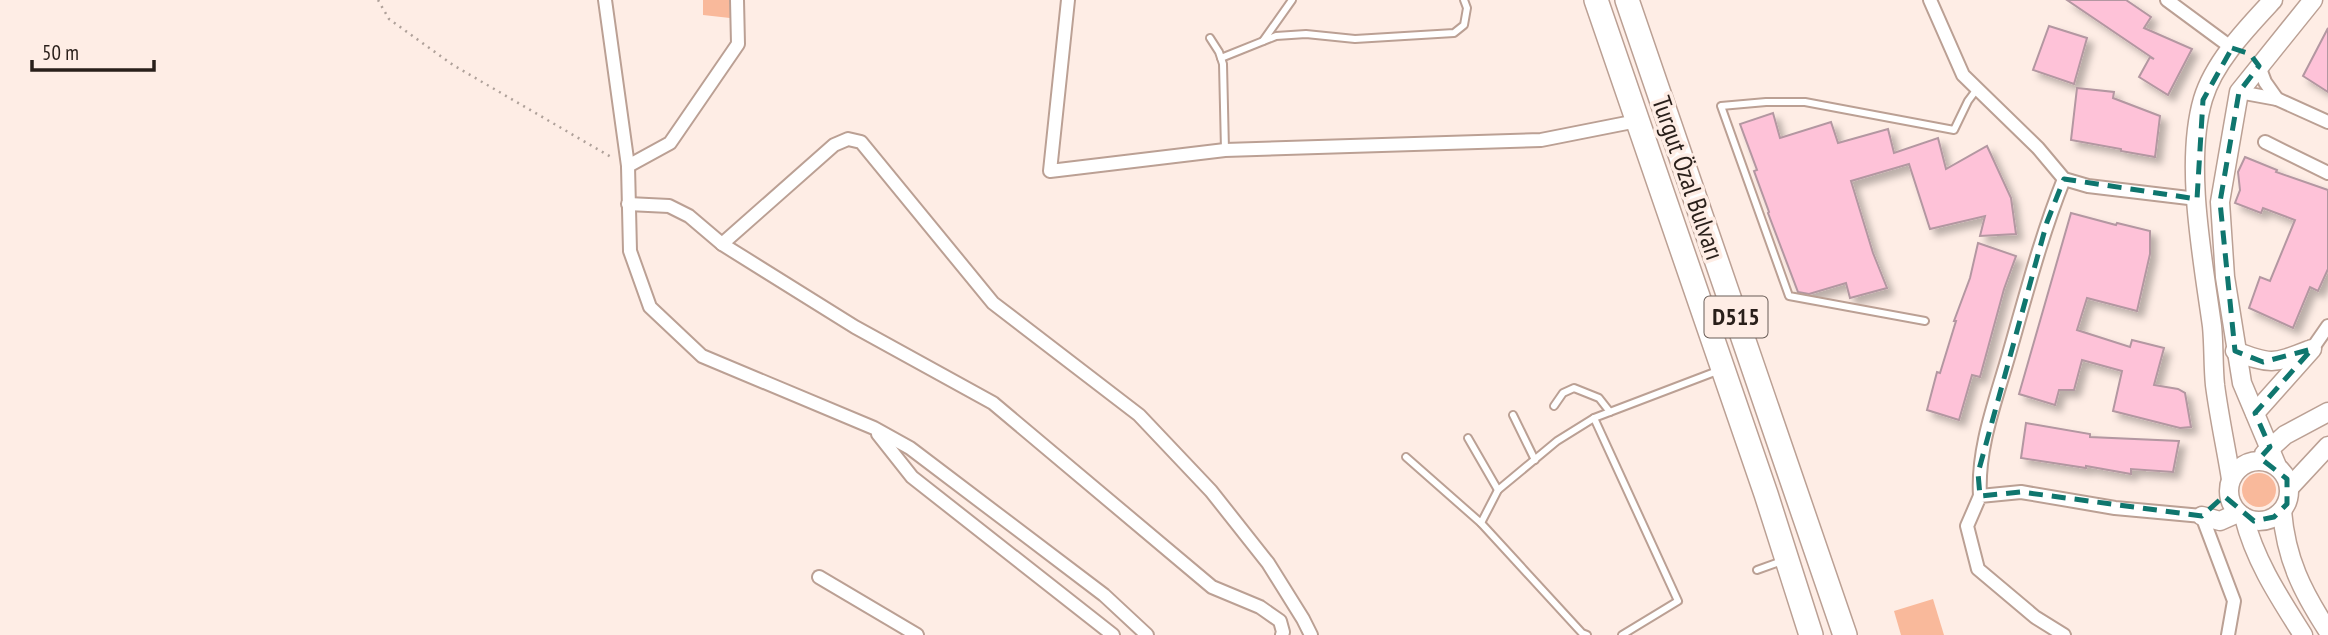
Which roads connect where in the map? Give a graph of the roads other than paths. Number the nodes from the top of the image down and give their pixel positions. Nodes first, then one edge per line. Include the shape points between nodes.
1 (605, 0) edge
2 (737, 0) edge
3 (1068, 0) edge
4 (1292, 0) edge
5 (1464, 0) edge
6 (1596, 0) edge
7 (1627, 0) edge
8 (1930, 0) edge
9 (2167, 0) edge
10 (2273, 0) edge
11 (2312, 0) edge
12 (1210, 38) dead end
13 (1263, 41) junction
14 (2232, 48) junction
15 (1221, 58) junction
16 (2259, 66) junction
17 (2213, 76) junction
18 (1978, 89) junction
19 (2239, 92) junction
20 (2277, 99) junction
21 (1637, 121) junction
22 (2328, 122) edge
23 (2266, 142) dead end
24 (1225, 150) junction
25 (628, 166) junction
26 (2328, 173) edge
27 (2064, 179) junction
28 (2197, 199) junction
29 (628, 204) junction
30 (722, 244) junction
31 (1925, 321) dead end
32 (2328, 326) edge
33 (2312, 349) junction
34 (2235, 351) junction
35 (1723, 370) junction
36 (1554, 407) dead end
37 (1610, 412) junction
38 (2328, 412) edge
39 (2255, 413) junction
40 (1513, 415) dead end
41 (1594, 418) junction
42 (874, 428) junction
43 (1468, 438) dead end
44 (2328, 446) edge
45 (2264, 454) junction
46 (1406, 457) dead end
47 (1535, 460) junction
48 (2230, 485) junction
49 (2290, 487) junction
50 (1498, 490) junction
51 (1980, 496) junction
52 (2282, 511) junction
53 (2241, 515) junction
54 (2202, 516) junction
55 (1481, 523) junction
56 (1787, 560) junction
57 (1757, 570) dead end
58 (819, 578) dead end
59 (2328, 631) edge
60 (917, 635) edge
61 (1113, 635) edge
62 (1147, 635) edge
63 (1282, 635) edge
64 (1311, 635) edge
65 (1587, 635) edge
66 (1622, 635) edge
67 (1811, 635) edge
68 (1845, 635) edge
69 (2064, 635) edge
70 (2228, 635) edge
71 (2303, 635) edge

1 - 25 street
2 - 25 street via 738,44 670,143
3 - 24 street via 1050,171
4 - 13 lane
5 - 13 lane via 1464,24 1454,33 1355,39 1306,34
6 - 21 highway, Turgut Özal Bulvarı / D515
7 - 68 highway, Turgut Özal Bulvarı / D515
8 - 18 street via 1963,75
9 - 14 street
10 - 14 main road
11 - 16 main road
12 - 15 lane
13 - 15 lane
14 - 16 main road via 2250,54
14 - 17 main road
15 - 24 lane
16 - 19 main road
16 - 20 street
17 - 19 main road via 2221,86
17 - 28 main road via 2203,100 2196,148
18 - 27 street
18 - 31 lane via 1954,130 1805,102 1721,106 1790,296
19 - 20 street
19 - 34 main road via 2220,202
20 - 22 street
21 - 24 street via 1541,140
21 - 35 highway, Turgut Özal Bulvarı / D515
23 - 26 street
25 - 29 street
27 - 28 street via 2088,187
27 - 51 street via 2047,222 1987,428
28 - 48 main road
29 - 30 street via 668,206 689,216
29 - 42 street via 629,251 650,307 702,356
30 - 63 street via 855,327 993,403 1212,587 1260,607 1280,621
30 - 64 street via 834,145 848,139 861,142 993,303 1139,415 1211,491 1268,563
32 - 33 street
33 - 34 main road via 2281,361 2263,362
33 - 39 main road
34 - 39 main road
35 - 37 lane
35 - 56 highway, Turgut Özal Bulvarı / D515
36 - 37 lane via 1566,391 1580,389 1599,398
37 - 41 lane
38 - 45 main road via 2285,435
39 - 45 main road
40 - 47 lane
41 - 47 lane
41 - 66 lane via 1678,601
42 - 61 street via 912,477
42 - 62 street via 910,448 1083,579
43 - 50 lane
44 - 49 main road
45 - 48 main road via 2242,466
45 - 49 main road via 2283,471
46 - 55 lane
47 - 50 lane
48 - 53 main road via 2230,500
48 - 54 main road
49 - 52 main road
50 - 55 lane
51 - 54 street via 2021,492 2115,508
51 - 69 street via 1967,526 1978,569
52 - 53 main road via 2264,521
52 - 59 main road via 2291,564
53 - 54 main road via 2220,521
53 - 71 main road via 2257,557
54 - 70 street via 2234,601
55 - 65 lane
56 - 57 lane
56 - 67 highway, Turgut Özal Bulvarı / D515
58 - 60 street

